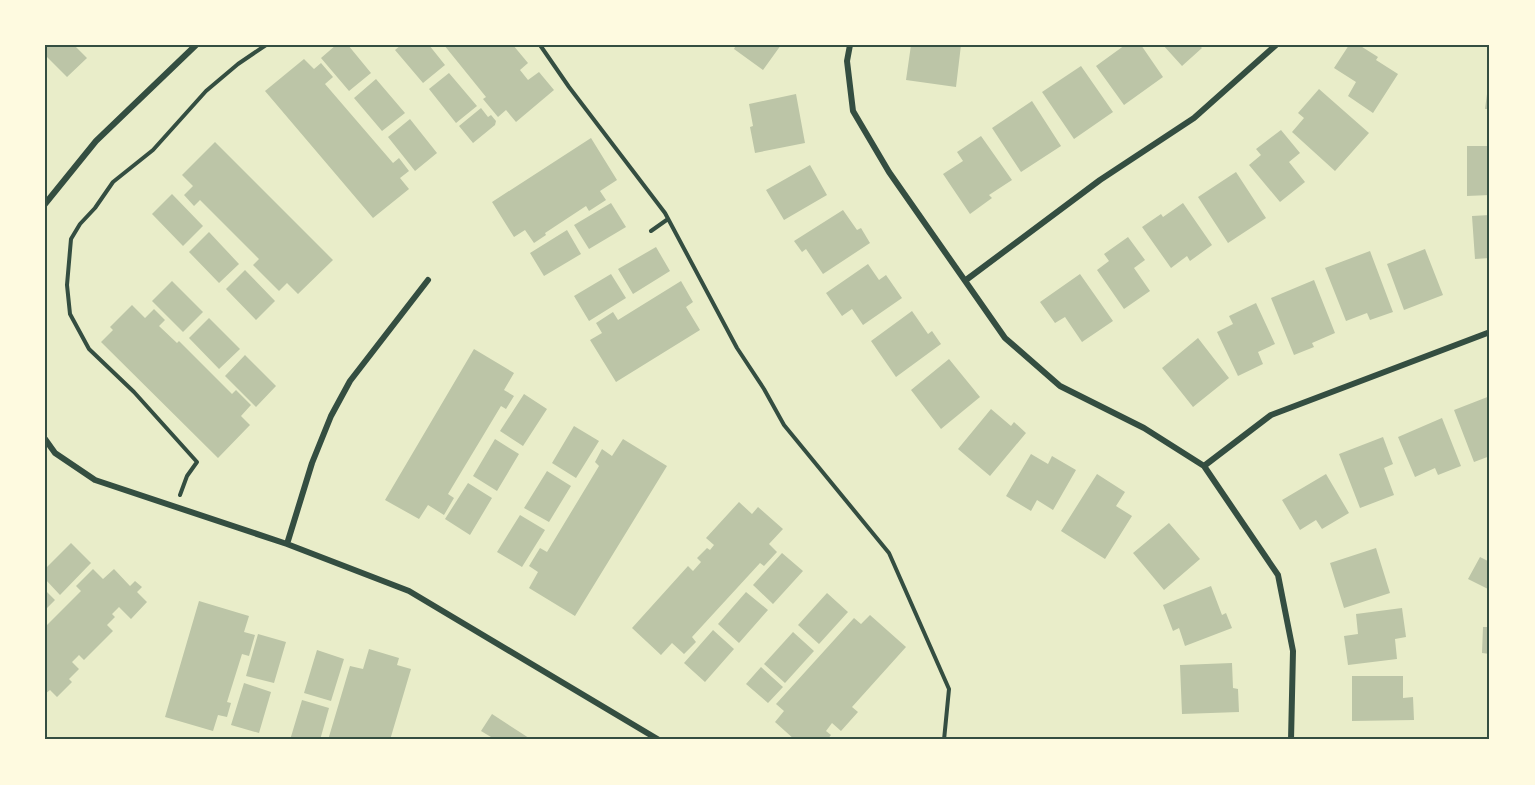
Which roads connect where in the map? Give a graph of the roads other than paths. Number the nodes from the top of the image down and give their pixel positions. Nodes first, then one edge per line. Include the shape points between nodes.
1 (196, 45) edge
2 (850, 45) edge
3 (1276, 45) edge
4 (45, 204) edge
5 (428, 280) dead end
6 (966, 280) junction
7 (1490, 332) edge
8 (45, 439) edge
9 (1204, 466) junction
10 (287, 544) junction
11 (659, 740) edge
12 (1291, 740) edge

1 - 4 street via 96,141
2 - 6 street via 847,61 853,111 889,172
3 - 6 street via 1194,118 1100,180
5 - 10 street via 350,381 331,416
6 - 9 street via 1005,338 1060,386 1143,428
7 - 9 street via 1271,416
8 - 10 street via 55,453 95,480
9 - 12 street via 1278,575 1293,651
10 - 11 street via 409,591

